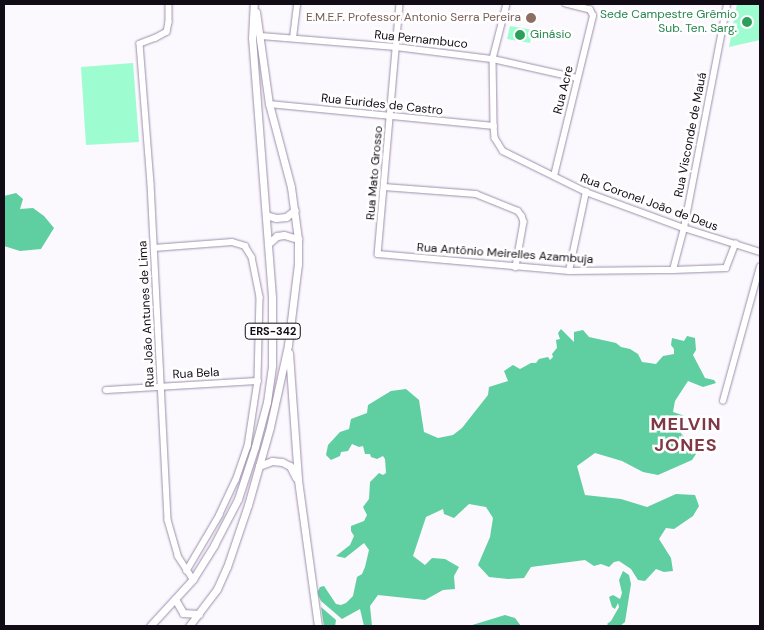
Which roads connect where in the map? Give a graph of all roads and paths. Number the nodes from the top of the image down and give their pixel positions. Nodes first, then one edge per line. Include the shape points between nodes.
1 (169, 4) edge
2 (254, 4) edge
3 (297, 4) edge
4 (400, 4) edge
5 (507, 4) edge
6 (566, 4) edge
7 (727, 4) edge
8 (261, 36) junction
9 (293, 38) junction
10 (396, 47) junction
11 (494, 58) junction
12 (577, 78) junction
13 (269, 104) junction
14 (390, 116) junction
15 (494, 126) junction
16 (554, 176) junction
17 (384, 186) junction
18 (586, 192) junction
19 (295, 210) junction
20 (266, 215) junction
21 (684, 228) junction
22 (298, 239) junction
23 (268, 244) junction
24 (735, 244) junction
25 (154, 248) junction
26 (760, 252) edge
27 (378, 254) joint
28 (516, 267) junction
29 (760, 267) edge
30 (673, 270) junction
31 (569, 271) junction
32 (288, 345) junction
33 (258, 381) junction
34 (160, 387) junction
35 (106, 390) dead end
36 (723, 401) dead end
37 (260, 466) junction
38 (298, 480) junction
39 (187, 571) junction
40 (192, 579) junction
41 (175, 600) junction
42 (199, 614) junction
43 (150, 626) edge
44 (188, 626) edge
45 (318, 626) edge

1 - 25 street, Rua João Antunes de Lima via 167,32 140,44
2 - 8 main road, ERS-342
2 - 20 main road, ERS-342 via 252,38
3 - 9 street
4 - 10 street, Rua Mato Grosso
5 - 11 street, Rua Coronel João de Deus
6 - 12 street, Rua Acre via 590,10 594,16
7 - 21 street, Rua Visconde de Mauá
8 - 9 street, Rua Pernambuco
8 - 13 main road, ERS-342
9 - 10 street, Rua Pernambuco
10 - 11 street, Rua Pernambuco
10 - 14 street, Rua Mato Grosso
11 - 12 street, Rua Pernambuco
11 - 15 street, Rua Coronel João de Deus
12 - 16 street, Rua Acre
13 - 14 street, Rua Eurides de Castro
13 - 19 main road, ERS-342
14 - 15 street, Rua Eurides de Castro
14 - 17 street, Rua Mato Grosso
15 - 16 street, Rua Coronel João de Deus via 495,138 503,150
16 - 18 street, Rua Coronel João de Deus
17 - 27 street, Rua Mato Grosso
17 - 28 street via 476,194 518,211 524,222
18 - 21 street, Rua Coronel João de Deus
18 - 31 street
19 - 20 main road via 286,217
19 - 22 main road, ERS-342
20 - 23 main road, ERS-342
21 - 24 street, Rua Coronel João de Deus
21 - 30 street, Rua Visconde de Mauá
22 - 23 main road via 284,234
22 - 32 main road, ERS-342
23 - 40 main road, ERS-342 via 272,356 267,402 238,499
24 - 26 street, Rua Coronel João de Deus
24 - 30 street, Rua Antônio Meirelles Azambuja via 726,268
25 - 33 street via 232,242 245,246 252,257 260,297
25 - 34 street, Rua João Antunes de Lima
27 - 28 street, Rua Antônio Meirelles Azambuja
28 - 31 street, Rua Antônio Meirelles Azambuja
29 - 36 street
30 - 31 street, Rua Antônio Meirelles Azambuja
32 - 37 main road, ERS-342
32 - 38 main road
33 - 34 street, Rua Bela
33 - 39 street via 248,446 236,480 212,530
34 - 35 street, Rua Bela
34 - 39 street, Rua João Antunes de Lima via 168,520 178,556
37 - 38 main road via 272,461 282,462 290,466
37 - 42 main road, ERS-342 via 227,567 217,589
38 - 45 main road
39 - 40 street, Rua João Antunes de Lima
40 - 41 main road, ERS-342
41 - 42 main road via 183,613
41 - 43 main road, ERS-342
42 - 44 main road, ERS-342

